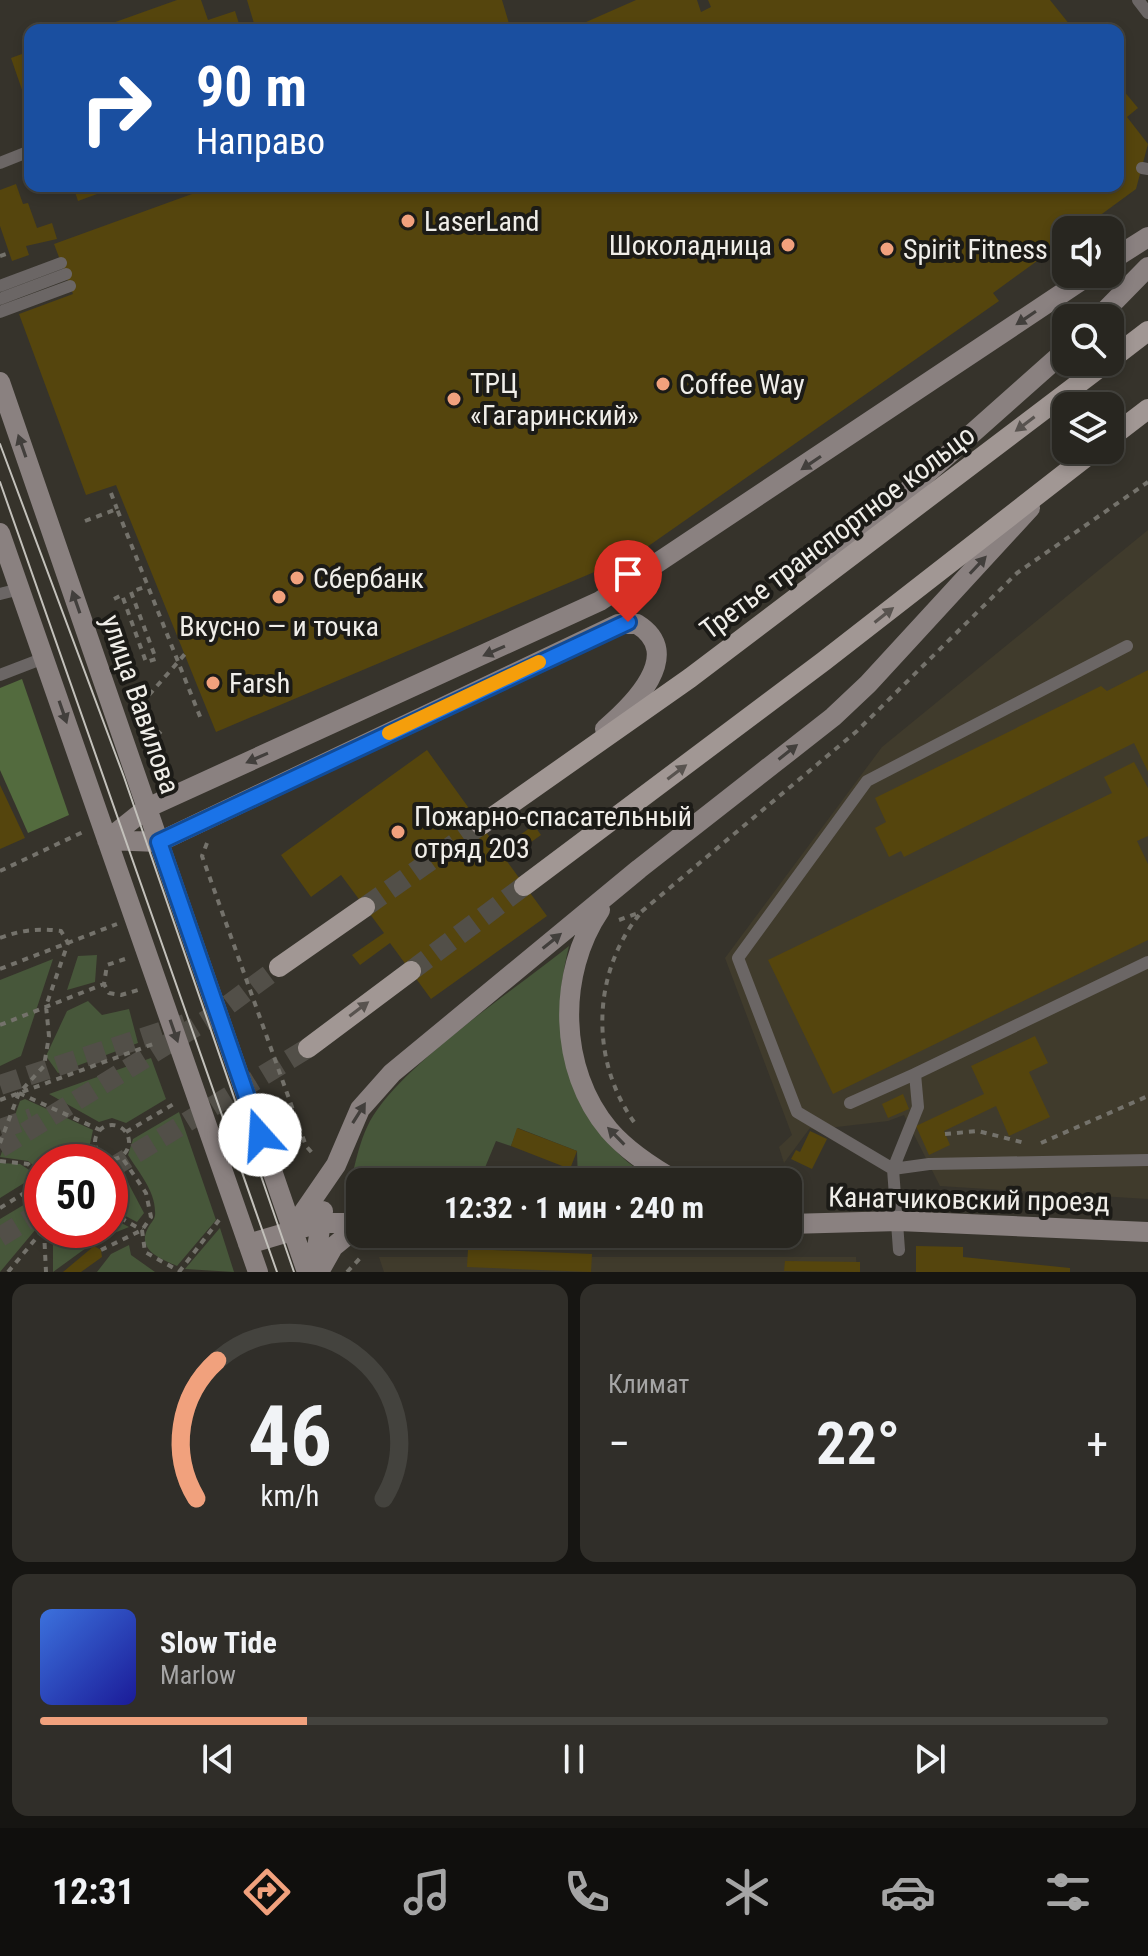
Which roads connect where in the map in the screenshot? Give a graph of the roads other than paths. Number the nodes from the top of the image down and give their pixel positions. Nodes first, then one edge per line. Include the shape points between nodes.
1 (1138, 0) edge
2 (1148, 13) edge
3 (24, 153) edge
4 (0, 163) edge
5 (1148, 237) edge
6 (1124, 252) edge
7 (1148, 267) edge
8 (66, 274) junction
9 (0, 286) edge
10 (1070, 288) edge
11 (0, 299) edge
12 (1112, 304) edge
13 (0, 312) edge
14 (1148, 331) edge
15 (1124, 349) edge
16 (1052, 362) edge
17 (1089, 376) edge
18 (0, 382) edge
19 (1148, 409) edge
20 (1124, 427) edge
21 (1077, 464) edge
22 (1055, 481) junction
23 (0, 533) edge
24 (10, 592) edge
25 (733, 646) junction
26 (1127, 646) dead end
27 (44, 658) junction
28 (0, 675) edge
29 (551, 776) junction
30 (147, 808) junction
31 (481, 825) tunnel mouth
32 (107, 840) junction
33 (159, 842) junction
34 (639, 869) junction
35 (524, 886) tunnel mouth
36 (365, 907) tunnel mouth
37 (1148, 962) edge
38 (279, 967) tunnel mouth
39 (411, 971) tunnel mouth
40 (308, 1048) tunnel mouth
41 (915, 1074) junction
42 (850, 1103) dead end
43 (1148, 1160) edge
44 (336, 1165) junction
45 (654, 1168) edge
46 (893, 1169) junction
47 (899, 1221) junction
48 (319, 1223) junction
49 (346, 1224) edge
50 (802, 1224) edge
51 (292, 1229) junction
52 (1148, 1232) edge
53 (346, 1236) edge
54 (248, 1244) junction
55 (899, 1250) dead end
56 (258, 1272) edge
57 (313, 1272) edge

1 - 2 lane
3 - 4 lane
5 - 6 main road
7 - 12 main road
8 - 9 lane
8 - 11 lane
8 - 13 lane
10 -> 30 main road via 600,601
14 - 15 main road, Третье транспортное кольцо
16 - 25 main road
17 -> 25 main road, Третье транспортное кольцо
30 -> 18 main road, улица Вавилова
19 - 20 main road
21 - 22 main road
34 -> 22 main road via 833,717
35 -> 22 main road
23 - 24 main road
24 - 27 main road
25 - 29 main road, Третье транспортное кольцо
26 - 46 lane via 867,781 738,958 797,1112
27 - 28 lane
27 -> 32 main road
29 - 31 main road, Третье транспортное кольцо
29 - 33 main road via 626,711 652,677 655,650 646,629 618,624
30 - 32 main road
30 - 33 main road, улица Вавилова
32 - 33 main road
32 -> 54 main road
33 - 51 main road, улица Вавилова
44 -> 34 main road via 360,1109 392,1073
45 -> 34 main road via 608,1129 587,1092 570,1035 573,968 586,932
36 - 38 main road
37 - 41 lane
40 -> 39 main road
41 - 42 lane
41 - 46 lane via 918,1107
43 - 46 lane
44 - 48 main road
44 - 51 main road
46 - 47 lane
47 - 50 main road, Канатчиковский проезд
47 - 52 main road, Канатчиковский проезд
47 - 55 lane
48 - 49 main road
48 - 51 main road
48 - 57 main road
51 - 54 main road
51 - 57 main road, улица Вавилова
53 - 57 main road
54 - 56 main road

